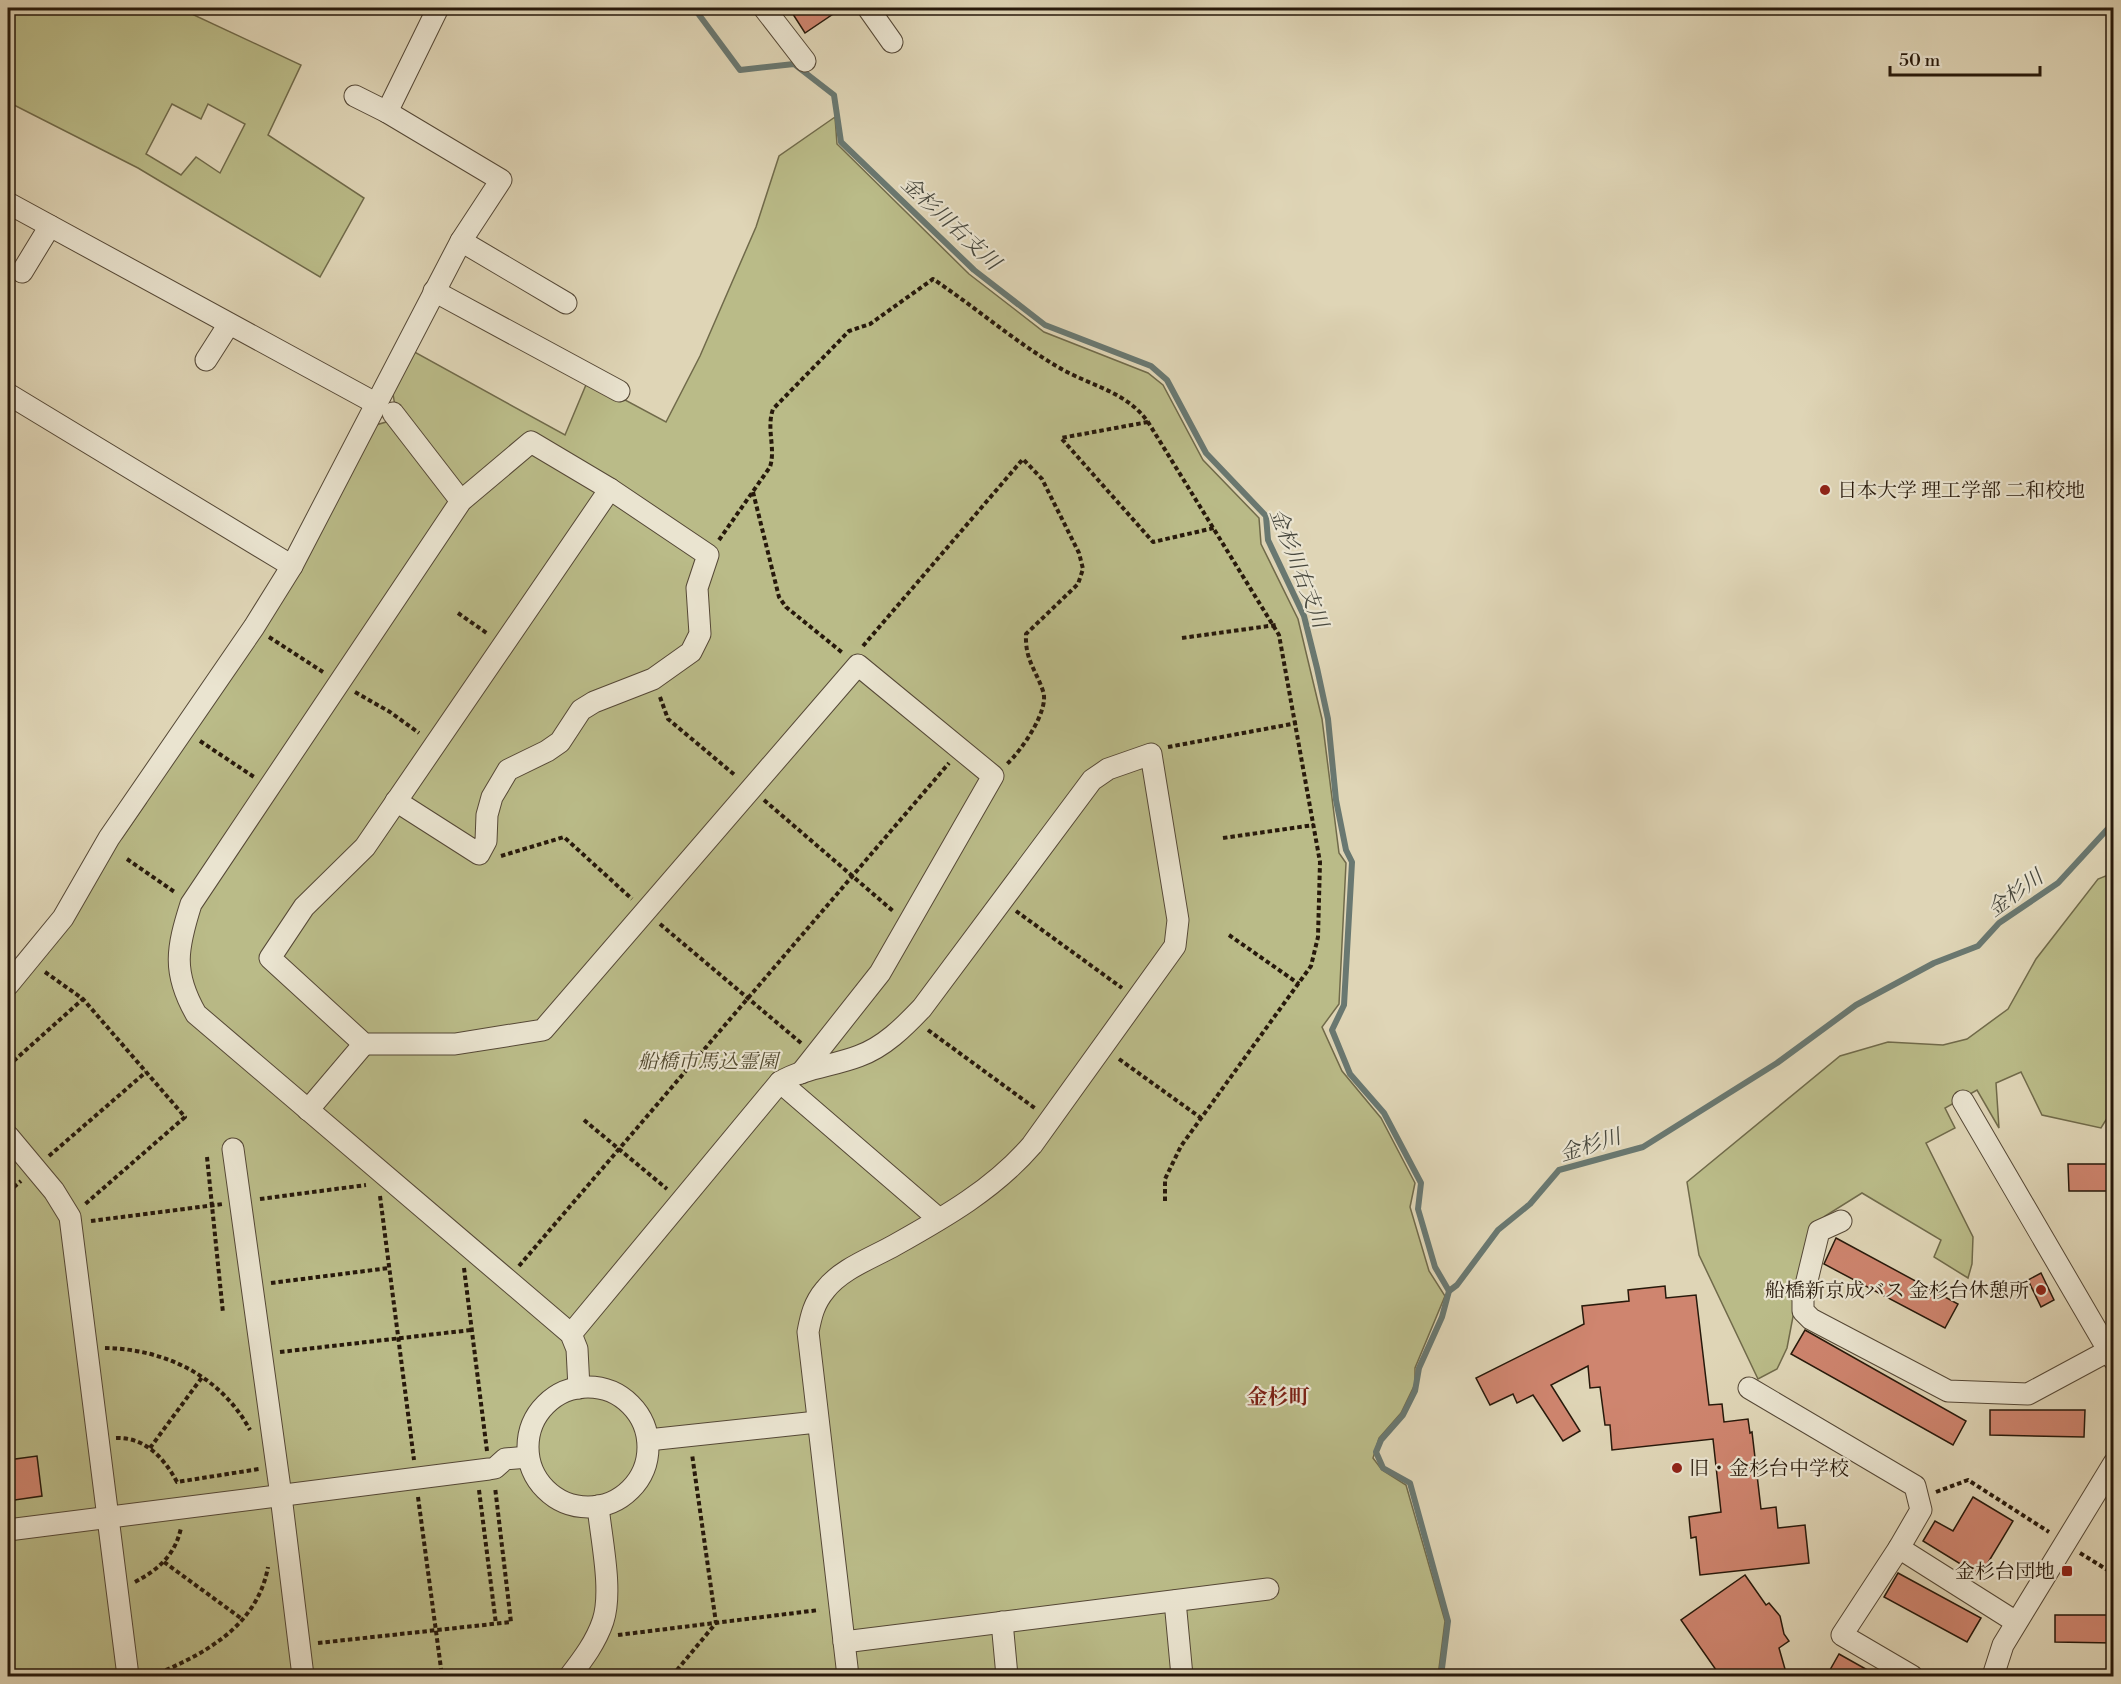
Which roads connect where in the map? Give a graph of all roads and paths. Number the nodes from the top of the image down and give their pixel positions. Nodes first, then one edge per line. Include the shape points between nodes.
1 (438, 8) edge
2 (764, 8) edge
3 (868, 8) edge
4 (892, 42) dead end
5 (805, 61) dead end
6 (355, 96) dead end
7 (387, 112) junction
8 (10, 209) edge
9 (50, 226) junction
10 (461, 241) junction
11 (22, 272) dead end
12 (435, 291) junction
13 (566, 303) dead end
14 (229, 324) junction
15 (206, 360) dead end
16 (619, 391) dead end
17 (8, 394) edge
18 (385, 409) junction
19 (1148, 422) junction
20 (609, 489) junction
21 (753, 492) junction
22 (461, 501) junction
23 (1214, 528) junction
24 (708, 555) junction
25 (292, 566) junction
26 (458, 613) dead end
27 (1276, 625) junction
28 (268, 637) dead end
29 (1182, 638) dead end
30 (503, 645) junction
31 (858, 665) junction
32 (653, 679) junction
33 (339, 683) junction
34 (1297, 723) junction
35 (199, 741) dead end
36 (435, 745) junction
37 (961, 749) junction
38 (1151, 754) junction
39 (993, 776) junction
40 (269, 788) junction
41 (751, 789) junction
42 (396, 801) junction
43 (1314, 825) junction
44 (1223, 838) dead end
45 (499, 857) dead end
46 (127, 860) dead end
47 (852, 876) junction
48 (191, 904) junction
49 (1011, 907) dead end
50 (645, 911) junction
51 (908, 924) junction
52 (1229, 935) dead end
53 (45, 972) dead end
54 (1299, 984) junction
55 (8, 985) edge
56 (748, 998) junction
57 (82, 999) junction
58 (1137, 999) junction
59 (923, 1026) dead end
60 (364, 1044) junction
61 (1102, 1047) junction
62 (815, 1054) junction
63 (8, 1066) edge
64 (146, 1072) junction
65 (801, 1073) junction
66 (780, 1082) junction
67 (1963, 1101) dead end
68 (308, 1110) junction
69 (1201, 1118) junction
70 (584, 1120) dead end
71 (1051, 1120) junction
72 (8, 1136) edge
73 (233, 1149) dead end
74 (619, 1149) junction
75 (207, 1157) dead end
76 (35, 1168) junction
77 (377, 1169) junction
78 (8, 1192) edge
79 (681, 1201) junction
80 (1165, 1204) dead end
81 (69, 1217) junction
82 (939, 1220) junction
83 (1841, 1221) dead end
84 (461, 1240) junction
85 (389, 1268) junction
86 (507, 1280) junction
87 (252, 1285) junction
88 (223, 1313) dead end
89 (471, 1330) junction
90 (571, 1334) junction
91 (398, 1338) junction
92 (86, 1348) junction
93 (261, 1354) junction
94 (2111, 1355) edge
95 (203, 1376) junction
96 (579, 1388) junction
97 (1749, 1388) dead end
98 (817, 1422) junction
99 (252, 1432) dead end
100 (689, 1436) junction
101 (97, 1438) junction
102 (648, 1440) junction
103 (150, 1448) junction
104 (528, 1457) junction
105 (258, 1460) dead end
106 (2114, 1463) edge
107 (260, 1469) junction
108 (486, 1470) junction
109 (416, 1478) junction
110 (274, 1497) junction
111 (1918, 1498) junction
112 (598, 1506) junction
113 (107, 1517) junction
114 (171, 1524) dead end
115 (8, 1530) edge
116 (2055, 1537) dead end
117 (1899, 1548) junction
118 (2075, 1549) dead end
119 (164, 1562) junction
120 (269, 1565) dead end
121 (2114, 1574) edge
122 (1268, 1589) dead end
123 (115, 1590) junction
124 (1175, 1601) junction
125 (819, 1610) dead end
126 (242, 1619) junction
127 (1002, 1622) junction
128 (2016, 1622) junction
129 (716, 1623) junction
130 (496, 1624) junction
131 (596, 1637) junction
132 (844, 1642) junction
133 (299, 1644) junction
134 (128, 1677) edge
135 (152, 1677) edge
136 (303, 1677) edge
137 (442, 1677) edge
138 (570, 1677) edge
139 (672, 1677) edge
140 (848, 1677) edge
141 (1007, 1677) edge
142 (1182, 1677) edge
143 (1912, 1677) edge
144 (1993, 1677) edge

1 - 7 street
2 - 5 street
3 - 4 street
6 - 7 street
7 - 10 street via 501,180
8 - 9 street
9 - 11 street
9 - 14 street
10 - 12 street
10 - 13 street
12 - 16 street
12 - 18 street
14 - 15 street
14 - 18 street
17 - 25 street
18 - 22 street
18 - 25 street
19 - 21 path via 1124,397 1060,368 933,279 870,324 849,331 773,409 773,457
19 - 23 path
19 - 23 path via 1062,438 1153,542
20 - 22 street via 531,442
20 - 24 street
20 - 30 street
21 - 24 path
21 - 31 path via 779,597 786,607
22 - 33 street
23 - 27 path
24 - 32 street via 697,588 700,634 696,645
25 - 55 street via 109,838 63,918
26 - 30 path
27 - 29 path
27 - 34 path
28 - 33 path
30 - 36 street
31 - 37 street
31 - 39 path via 863,644 1023,459 1042,479 1083,569 1078,584 1026,634 1027,657 1044,693 1044,708 1018,753
31 - 41 street
32 - 41 path via 668,719
32 - 42 street via 581,710 560,742 508,770 492,797 486,841 479,854
33 - 36 path via 390,712
33 - 40 street
34 - 38 path via 1175,744
34 - 43 path
35 - 40 path
36 - 42 street
37 - 39 street
37 - 47 path
38 - 58 street via 1178,936
38 - 65 street via 1108,769 1092,780 902,1029 860,1056
39 - 51 street
40 - 48 street
41 - 47 path
41 - 50 street
42 - 60 street via 365,848 304,907 270,958
43 - 44 path
43 - 54 path via 1320,862 1318,938 1311,966
45 - 50 path via 564,837
46 - 48 path
47 - 51 path
47 - 56 path
48 - 68 street via 179,942 182,990 196,1014
49 - 58 path
50 - 56 path
50 - 60 street via 543,1030 455,1044
51 - 62 street via 880,973
52 - 54 path
53 - 57 path
54 - 69 path
56 - 62 path
56 - 74 path
57 - 63 path
57 - 64 path
58 - 61 street
59 - 71 path
60 - 68 street
61 - 69 path
61 - 71 street
62 - 65 street
64 - 76 path
64 - 81 path via 185,1117
65 - 66 street
66 - 79 street
66 - 82 street
67 - 94 street
68 - 77 street
69 - 80 path via 1172,1162 1165,1179
70 - 74 path
71 - 82 street via 1010,1170
72 - 76 street
73 - 87 street
74 - 79 path
74 - 86 path
75 - 88 path
76 - 78 path
76 - 81 street
77 - 84 street
77 - 85 path
79 - 90 street
81 - 92 street
82 - 98 street via 839,1276 812,1310 808,1332
83 - 94 street via 1819,1231 1803,1311 1811,1319 1948,1391 2028,1394
84 - 86 street
84 - 89 path
85 - 87 path
85 - 91 path
86 - 90 street
87 - 93 street
89 - 91 path
89 - 108 path
90 - 96 street via 577,1349
91 - 93 path
91 - 109 path
92 - 95 path via 127,1348 150,1353
92 - 101 street
93 - 110 street
95 - 99 path via 235,1406
95 - 103 path
96 - 102 street via 603,1389 624,1400 640,1418
96 - 104 street via 556,1396 539,1412 529,1433
97 - 111 street via 1915,1486
98 - 100 street
98 - 132 street
100 - 102 street
100 - 129 path
101 - 103 path via 122,1437
101 - 113 street
102 - 112 street via 641,1475 630,1490
103 - 107 path via 169,1467 177,1482
104 - 108 street via 505,1459
104 - 112 street via 545,1490 579,1507
105 - 107 path
106 - 128 street
107 - 110 path
108 - 109 street
108 - 130 path
108 - 130 path via 511,1622
109 - 110 street
109 - 137 path
110 - 113 street
110 - 133 street
111 - 116 path via 1968,1480
111 - 117 street via 1921,1510
112 - 131 street via 606,1588 604,1619
113 - 115 street
113 - 123 street
114 - 119 path via 182,1523 175,1548
117 - 128 street
117 - 143 street via 1842,1635
118 - 121 path
119 - 123 path via 137,1581
119 - 126 path
120 - 126 path via 258,1595
122 - 124 street
123 - 134 street
124 - 127 street
124 - 142 street
125 - 129 path
126 - 135 path via 227,1637
127 - 132 street
127 - 141 street
128 - 144 street via 2003,1645
129 - 131 path
129 - 139 path
130 - 133 path
131 - 138 street
132 - 140 street
133 - 136 street

